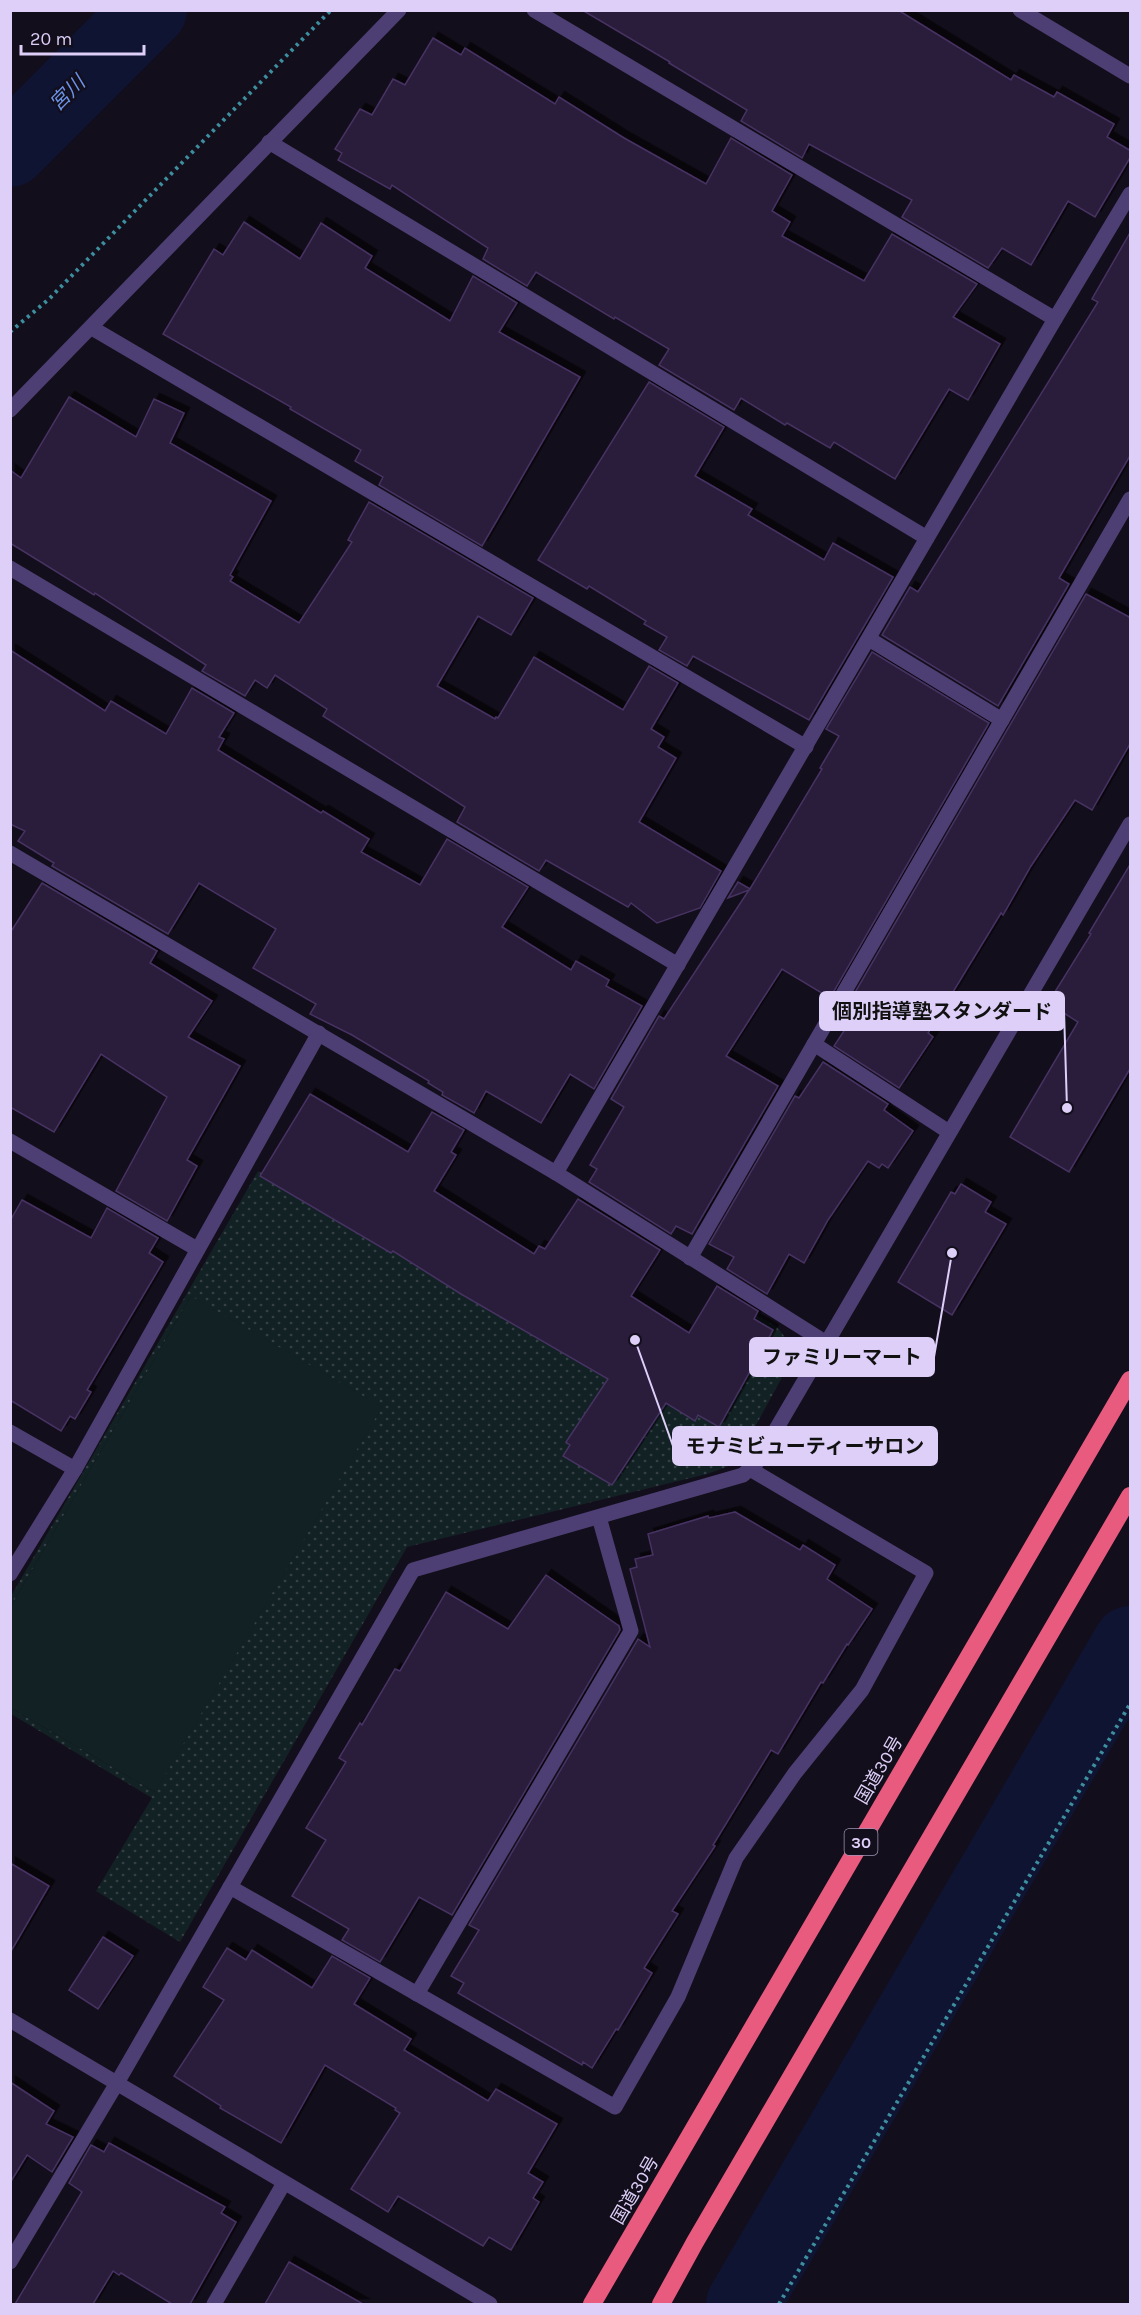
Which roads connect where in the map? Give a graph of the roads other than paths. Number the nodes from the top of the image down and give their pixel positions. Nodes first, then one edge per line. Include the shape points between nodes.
1 (399, 10) edge
2 (534, 10) edge
3 (1020, 10) edge
4 (1131, 76) edge
5 (269, 142) junction
6 (1131, 194) edge
7 (1125, 215) edge
8 (1055, 319) junction
9 (92, 328) junction
10 (10, 410) edge
11 (1131, 499) edge
12 (927, 538) junction
13 (10, 568) edge
14 (869, 639) junction
15 (1002, 720) junction
16 (806, 747) junction
17 (1131, 824) edge
18 (10, 853) edge
19 (678, 965) junction
20 (319, 1033) junction
21 (814, 1044) junction
22 (949, 1132) junction
23 (10, 1141) edge
24 (556, 1173) junction
25 (197, 1249) junction
26 (690, 1258) junction
27 (825, 1342) junction
28 (1131, 1380) edge
29 (10, 1432) edge
30 (75, 1469) junction
31 (750, 1469) junction
32 (1131, 1496) edge
33 (599, 1516) junction
34 (10, 1574) edge
35 (230, 1887) junction
36 (417, 1994) junction
37 (10, 2020) edge
38 (117, 2083) junction
39 (284, 2183) junction
40 (10, 2262) edge
41 (214, 2304) edge
42 (490, 2304) edge
43 (592, 2304) edge
44 (661, 2304) edge

1 - 5 street
2 - 8 street
3 - 4 street
5 - 9 street
5 - 12 street
6 - 7 street
7 - 8 street
8 - 12 street
9 - 10 street
9 - 16 street
11 - 15 street
12 - 14 street
13 - 19 street
14 - 15 street
14 - 16 street
15 - 21 street
16 - 19 street
17 - 22 street
18 - 20 street
19 - 24 street
20 - 24 street
20 - 25 street
21 - 22 street
21 - 26 street
22 - 27 street
23 - 25 street
24 - 26 street
25 - 30 street
26 - 27 street
27 - 31 street
28 - 43 highway, 国道30号 / 30
29 - 30 street
30 - 34 street
31 - 33 street via 743,1475
31 - 36 street via 926,1573 862,1690 795,1773 736,1858 678,1997 615,2107
32 - 44 highway
33 - 35 street via 413,1570
33 - 36 street via 631,1631
35 - 36 street
35 - 38 street
37 - 38 street
38 - 39 street
38 - 40 street
39 - 41 street
39 - 42 street

